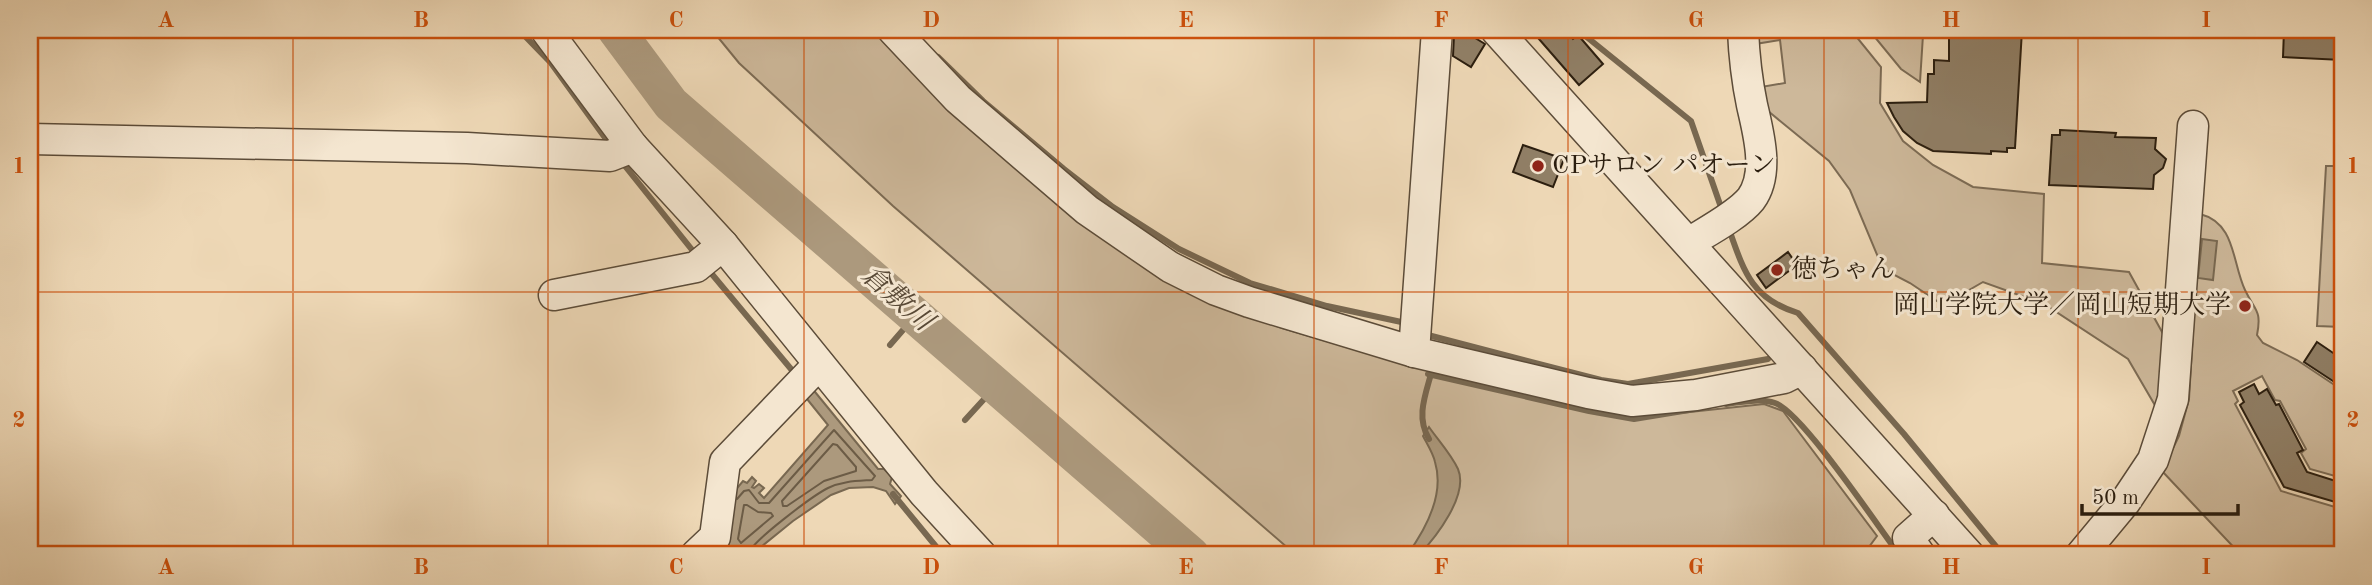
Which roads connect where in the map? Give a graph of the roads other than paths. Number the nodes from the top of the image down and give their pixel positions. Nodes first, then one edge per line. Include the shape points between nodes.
1 (546, 30) edge
2 (893, 30) edge
3 (1437, 30) edge
4 (1496, 30) edge
5 (1743, 30) edge
6 (2193, 126) dead end
7 (30, 139) edge
8 (622, 152) junction
9 (1690, 242) junction
10 (709, 256) junction
11 (554, 295) dead end
12 (1416, 339) junction
13 (1802, 369) junction
14 (807, 377) junction
15 (1934, 515) junction
16 (696, 555) edge
17 (981, 555) edge
18 (1920, 555) edge
19 (1969, 555) edge
20 (2081, 555) edge

1 - 8 street
2 - 12 street via 958,99 1020,154 1087,210 1170,267 1249,302
3 - 12 street
4 - 9 street
5 - 9 street via 1757,120 1758,185 1751,198
6 - 20 street via 2173,399 2153,460
7 - 8 street
8 - 10 street
9 - 13 street
10 - 11 street
10 - 14 street
12 - 13 street via 1588,393 1632,401 1696,395 1784,378
13 - 15 street
14 - 16 street via 725,462 715,537
14 - 17 street
15 - 18 street via 1908,538
15 - 19 street

